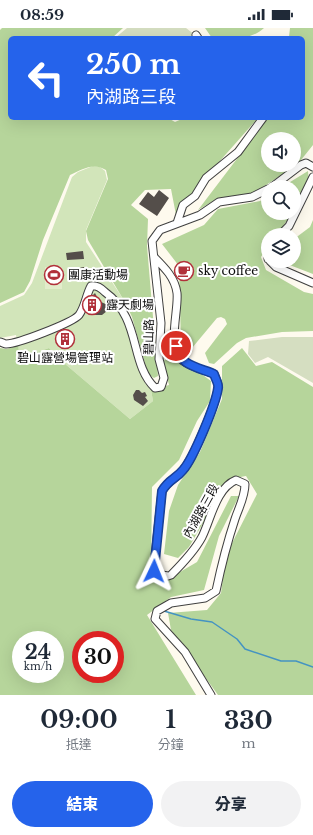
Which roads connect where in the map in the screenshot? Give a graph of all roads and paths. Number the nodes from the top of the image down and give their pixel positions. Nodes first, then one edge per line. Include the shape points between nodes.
1 (262, 120) edge
2 (313, 167) edge
3 (313, 177) edge
4 (282, 180) edge
5 (261, 192) edge
6 (177, 223) junction
7 (287, 228) edge
8 (154, 257) junction
9 (278, 268) edge
10 (313, 283) edge
11 (0, 342) edge
12 (211, 695) edge

1 - 6 street via 238,152 206,178 195,196 183,205
2 - 4 street via 302,165
3 - 7 street
5 - 6 street, 碧山路 via 252,197 219,202 200,215
6 - 8 street, 碧山路 via 155,234 152,241
8 - 11 street, 碧山路 via 161,323 159,359 164,378 161,387 155,388 144,370 126,315 113,298 94,286 91,286 80,313 72,321 36,335 5,344
8 - 12 street, 內湖路三段 via 169,272 177,293 174,337 177,355 182,361 214,374 219,387 213,408 183,470 167,482 162,491 154,566 156,574 171,575 202,538 217,502 230,483 236,480 245,484 245,494 222,563 216,591 205,598 171,603 157,611 155,620 185,652
9 - 10 street

